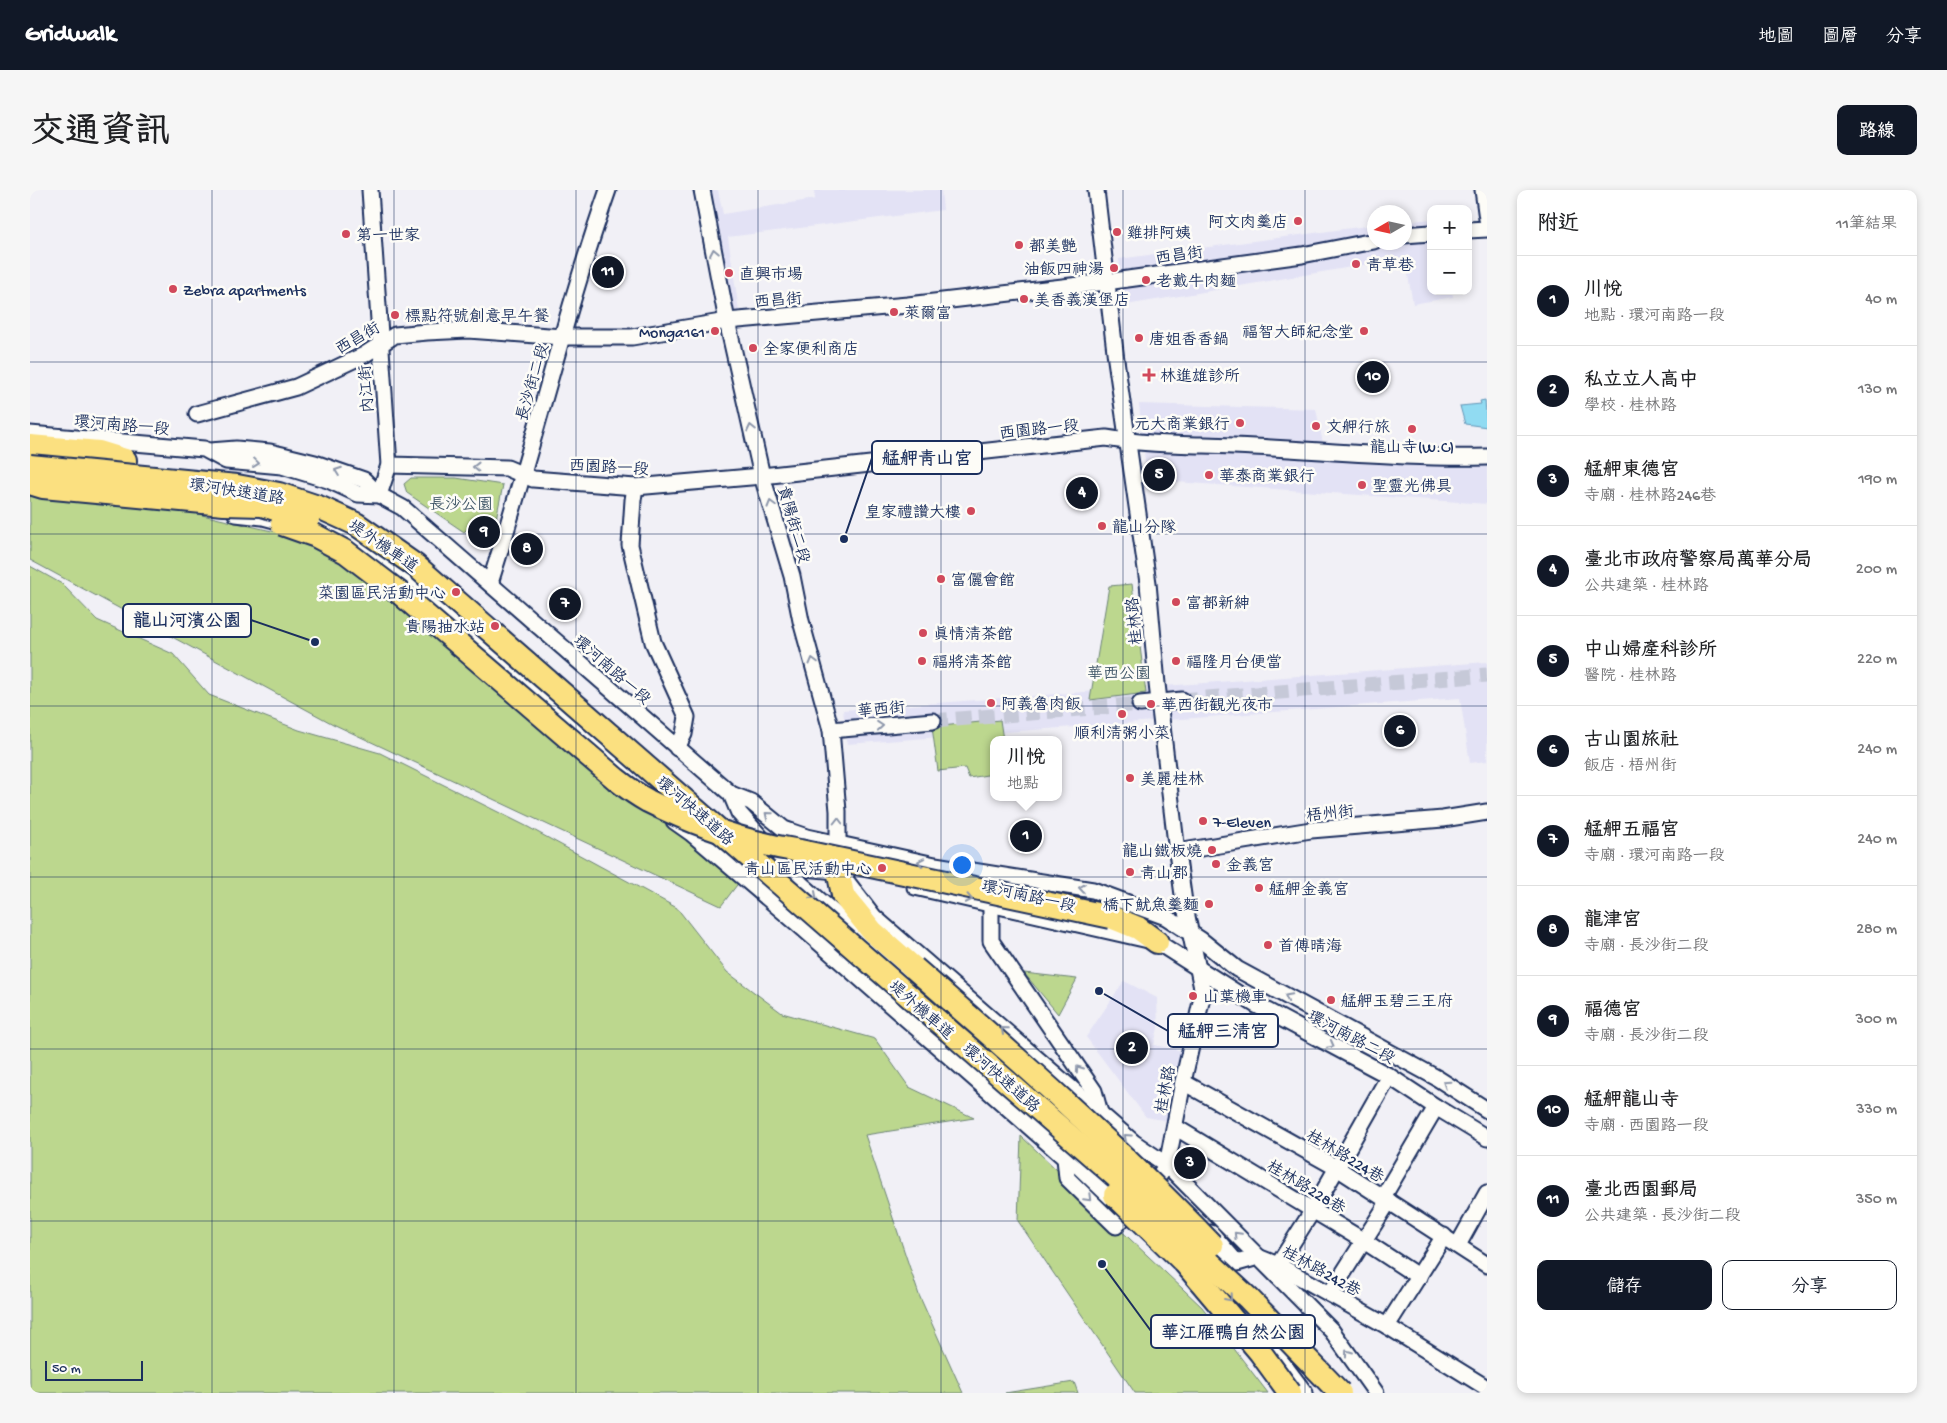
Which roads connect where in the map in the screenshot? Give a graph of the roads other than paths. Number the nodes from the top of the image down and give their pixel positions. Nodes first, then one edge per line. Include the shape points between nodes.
1 (370, 190) edge
2 (608, 190) edge
3 (702, 190) edge
4 (1096, 190) edge
5 (1483, 190) edge
6 (1487, 219) edge
7 (1487, 229) edge
8 (1472, 230) edge
9 (1427, 233) edge
10 (1412, 235) edge
11 (1367, 242) edge
12 (1106, 282) junction
13 (727, 322) junction
14 (562, 337) junction
15 (381, 343) junction
16 (197, 414) dead end
17 (30, 434) edge
18 (1126, 441) junction
19 (30, 446) edge
20 (30, 455) edge
21 (1487, 457) edge
22 (125, 460) junction
23 (389, 465) junction
24 (30, 466) edge
25 (523, 474) junction
26 (762, 476) junction
27 (33, 487) edge
28 (635, 487) junction
29 (379, 495) junction
30 (224, 504) junction
31 (490, 583) junction
32 (1182, 700) tunnel mouth
33 (1159, 702) junction
34 (1140, 704) tunnel mouth
35 (933, 722) tunnel mouth
36 (831, 730) junction
37 (677, 748) junction
38 (731, 794) junction
39 (1487, 812) edge
40 (838, 845) junction
41 (1177, 852) junction
42 (791, 856) junction
43 (838, 870) junction
44 (991, 903) junction
45 (1191, 933) junction
46 (1157, 942) junction
47 (1199, 968) junction
48 (1389, 1076) junction
49 (1183, 1082) junction
50 (1436, 1107) junction
51 (1487, 1110) edge
52 (1100, 1113) junction
53 (1175, 1127) junction
54 (1487, 1138) edge
55 (1167, 1165) junction
56 (1337, 1168) junction
57 (1150, 1188) junction
58 (1487, 1193) edge
59 (1386, 1199) junction
60 (1313, 1210) junction
61 (1128, 1214) joint
62 (1444, 1236) junction
63 (1364, 1241) junction
64 (1458, 1245) junction
65 (1258, 1257) junction
66 (1278, 1265) junction
67 (1487, 1265) edge
68 (1419, 1277) junction
69 (1330, 1294) junction
70 (1387, 1326) junction
71 (1487, 1388) edge
72 (1290, 1393) edge
73 (1305, 1393) edge
74 (1340, 1393) edge
75 (1376, 1393) edge

1 - 15 street, 內江街
2 - 14 street, 長沙街二段
13 -> 3 street, 貴陽街二段
4 - 12 street, 桂林路
5 - 6 street
7 - 8 street
9 - 10 street
11 - 12 street, 西昌街 via 1302,255
12 - 13 street, 西昌街
12 - 18 street, 桂林路
13 - 14 street, 西昌街 via 632,337
26 -> 13 street, 貴陽街二段
14 - 15 street, 西昌街 via 468,330 394,335
14 - 25 street, 長沙街二段
15 - 16 street, 西昌街 via 364,355 296,387
15 - 23 street, 內江街
17 - 29 street, 環河南路一段 via 210,451 226,461 282,466 328,480 358,494
18 - 21 street, 西園路一段 via 1450,458
18 - 26 street, 西園路一段 via 1106,438
18 - 33 street, 桂林路 via 1148,583
19 - 22 highway via 100,452
20 - 22 highway
22 - 42 highway, bridge via 284,481 336,499 385,526 432,563 696,795
25 -> 23 street, 西園路一段 via 507,468
23 - 29 street, 內江街
24 - 74 highway, 環河快速道路, bridge via 237,486 279,494 356,524 416,566 1128,1187 1249,1299
25 - 28 street, 西園路一段 via 534,479
25 - 31 street, 長沙街二段
26 - 28 street, 西園路一段
36 -> 26 street, 貴陽街二段 via 792,576
27 - 30 highway, 環河快速道路, bridge
27 - 61 street, 堤外機車道 via 268,509 308,520 351,541 406,580 515,673 661,802 691,833 1065,1158 1076,1164
28 - 37 street via 630,545 653,642 687,717
29 - 31 street, 環河南路一段 via 403,508
30 - 42 highway, bridge via 308,534 346,552 408,600 616,780 646,800 720,832
30 - 72 highway, 環河快速道路, bridge via 262,506 309,519 353,539 408,579 1106,1186 1185,1263
31 - 37 street, 環河南路一段
32 - 33 street
33 - 34 street
33 - 41 street, 桂林路
36 -> 35 street, 華西街
40 -> 36 street, 貴陽街二段
37 - 38 street, 環河南路一段
40 -> 38 street, 環河南路一段 via 784,829 750,802
38 - 42 street, 環河南路一段 via 739,813
39 - 41 street, 梧州街 via 1311,830
40 - 43 street, 貴陽街二段
45 -> 40 street, 環河南路一段 via 1166,917 1093,890 935,865
41 - 45 street, 桂林路
42 - 43 street, 環河南路一段 via 805,868
42 - 46 highway, bridge via 1111,917 1138,928
42 -> 57 street via 801,884
43 -> 44 street, 環河南路一段
52 -> 43 street via 874,917
43 - 74 highway, bridge via 843,895 872,931 1059,1095 1173,1206 1293,1333
44 - 46 street, 環河南路一段
52 -> 44 street via 1094,1091 991,941
45 - 47 street, 桂林路
51 -> 45 street, 環河南路二段 via 1437,1078 1237,969
46 - 47 street, 環河南路一段
47 -> 48 street, 環河南路二段 via 1256,1005
47 - 49 street, 桂林路 via 1204,993
48 - 50 street, 環河南路二段
48 - 56 street
49 - 53 street, 桂林路
49 - 56 street, 桂林路224巷
50 - 54 street, 環河南路二段
50 - 59 street
55 -> 52 street via 1133,1142
53 - 55 street, 桂林路
53 - 60 street, 桂林路228巷
55 - 57 street, 桂林路
65 -> 55 street
56 - 59 street, 桂林路224巷
56 - 60 street
57 - 61 street, 桂林路
57 - 65 street, 桂林路242巷 via 1186,1205 1237,1263
57 -> 73 street via 1166,1227 1253,1324
58 - 64 street
59 - 62 street, 桂林路224巷
59 - 63 street
60 - 63 street, 桂林路228巷
60 - 66 street
62 - 64 street, 桂林路224巷
62 - 68 street
63 - 68 street, 桂林路228巷
63 - 69 street
64 - 67 street, 桂林路224巷
65 - 66 street, 桂林路242巷
75 -> 65 street via 1332,1332
66 - 69 street, 桂林路242巷
68 - 70 street
69 - 70 street, 桂林路242巷
70 - 71 street, 桂林路242巷

